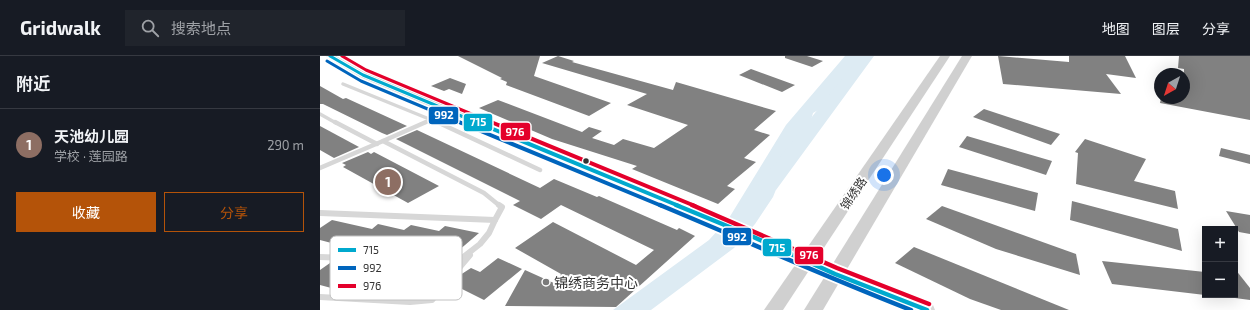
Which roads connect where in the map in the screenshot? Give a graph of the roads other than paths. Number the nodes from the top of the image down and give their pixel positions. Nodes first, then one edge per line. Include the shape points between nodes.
1 (330, 56) edge
2 (945, 56) edge
3 (967, 56) edge
4 (343, 84) dead end
5 (450, 111) junction
6 (320, 114) edge
7 (430, 119) junction
8 (383, 141) junction
9 (377, 144) junction
10 (320, 168) edge
11 (540, 170) dead end
12 (320, 213) edge
13 (495, 220) junction
14 (473, 252) junction
15 (320, 257) edge
16 (330, 257) edge
17 (462, 258) edge
18 (806, 262) junction
19 (462, 265) edge
20 (835, 274) junction
21 (320, 297) edge
22 (330, 298) edge
23 (374, 300) edge
24 (432, 300) edge
25 (773, 310) edge
26 (813, 310) edge
27 (927, 310) edge

1 - 5 street via 363,75
2 - 18 main road, 锦绣路
3 - 20 main road
4 - 7 lane
5 - 7 lane
5 - 18 street via 749,235
6 - 9 lane
7 - 8 lane
7 - 11 lane
8 - 9 lane
8 - 13 lane via 484,193 502,207
9 - 10 lane
12 - 13 lane
13 - 14 lane via 492,231
14 - 17 lane
14 - 19 lane
15 - 16 lane
18 - 20 street
18 - 25 main road, 锦绣路
20 - 26 main road
20 - 27 street
21 - 22 lane
23 - 24 lane

